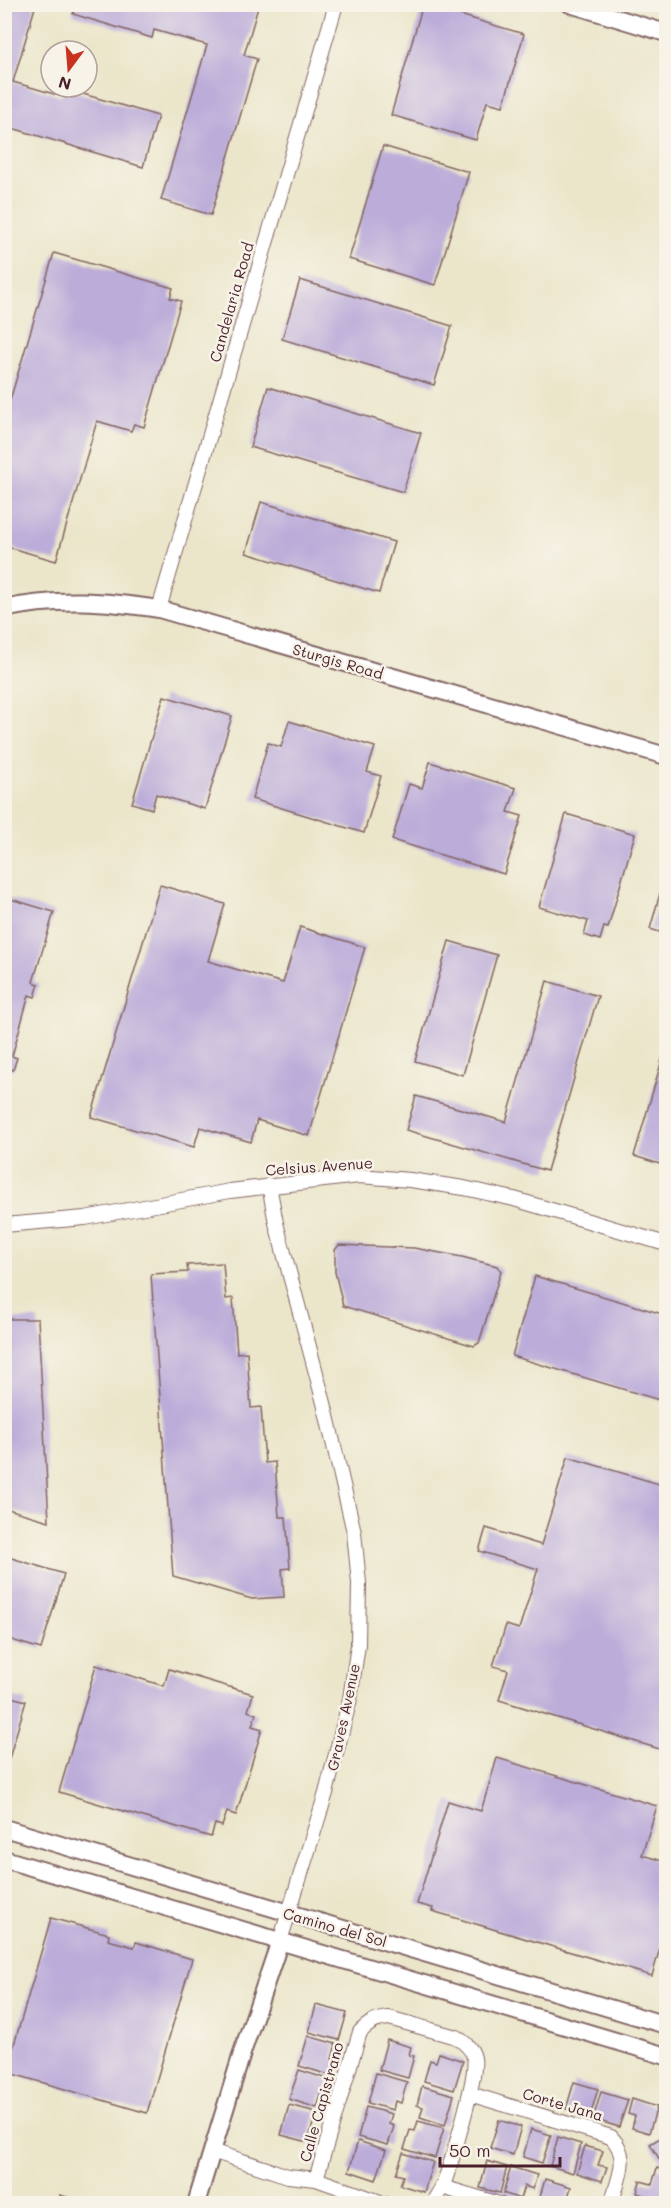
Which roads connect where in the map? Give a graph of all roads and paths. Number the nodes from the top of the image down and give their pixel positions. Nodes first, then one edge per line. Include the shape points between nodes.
1 (336, 4) edge
2 (570, 4) edge
3 (666, 33) edge
4 (4, 609) edge
5 (159, 609) junction
6 (666, 756) edge
7 (269, 1185) junction
8 (4, 1225) edge
9 (666, 1244) edge
10 (4, 1828) edge
11 (4, 1859) edge
12 (290, 1914) junction
13 (280, 1941) junction
14 (666, 2025) edge
15 (666, 2056) edge
16 (470, 2094) junction
17 (212, 2151) junction
18 (316, 2179) junction
19 (442, 2187) junction
20 (196, 2204) edge
21 (386, 2204) edge
22 (432, 2204) edge
23 (499, 2204) edge
24 (611, 2204) edge

1 - 5 street, Candelaria Road
2 - 3 street
4 - 5 street, Sturgis Road via 32,603 80,601
5 - 6 street, Sturgis Road
7 - 8 street, Celsius Avenue via 85,1218
7 - 9 street, Celsius Avenue via 359,1176 464,1188
7 - 12 street, Graves Avenue via 354,1532 359,1583 358,1645 350,1699
10 - 12 street, Camino del Sol
11 - 13 street, Camino del Sol
12 - 13 street, Graves Avenue
12 - 14 street, Camino del Sol
13 - 15 street, Camino del Sol
13 - 17 street, Graves Avenue
16 - 18 street, Calle Capistrano via 474,2059 465,2043 388,2018 368,2024 356,2042
16 - 19 street, Calle Capistrano
16 - 24 street, Corte Jana via 611,2137 618,2144 623,2161
17 - 18 street via 288,2176
17 - 20 street, Graves Avenue
18 - 21 street
19 - 22 street, Calle Capistrano
19 - 23 street

